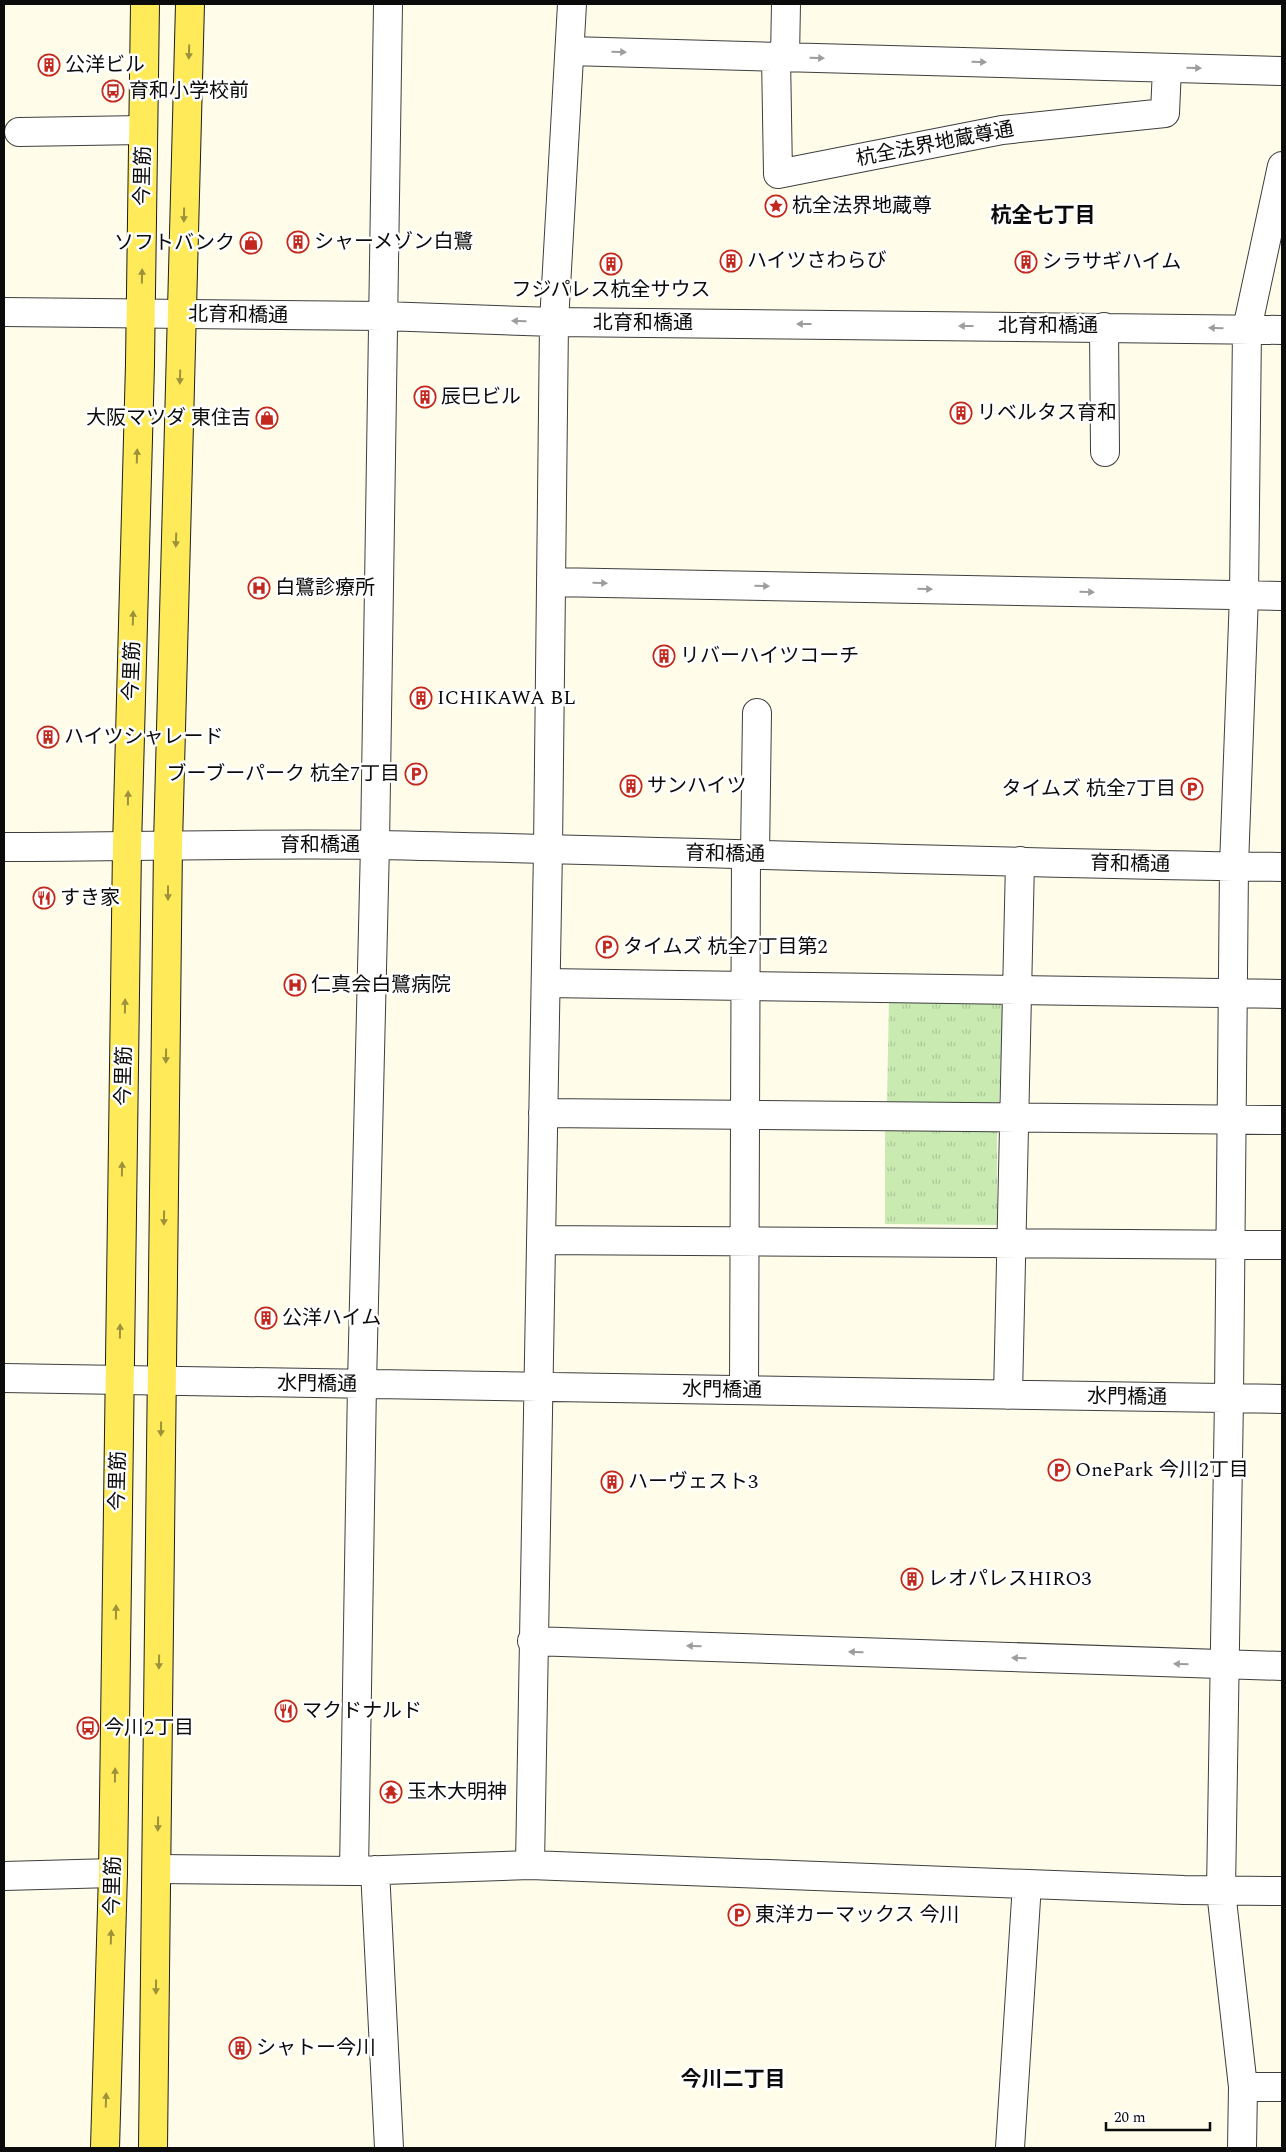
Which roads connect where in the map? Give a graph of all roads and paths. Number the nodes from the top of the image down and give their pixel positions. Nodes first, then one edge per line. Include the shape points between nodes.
1 (145, 4) edge
2 (190, 4) edge
3 (388, 4) edge
4 (572, 4) edge
5 (786, 4) edge
6 (570, 51) junction
7 (780, 57) junction
8 (1167, 68) junction
9 (1282, 71) edge
10 (143, 130) junction
11 (19, 132) dead end
12 (1282, 166) edge
13 (4, 312) edge
14 (141, 314) junction
15 (182, 314) junction
16 (383, 316) junction
17 (554, 322) junction
18 (1104, 327) junction
19 (1247, 328) junction
20 (1282, 330) edge
21 (1105, 452) dead end
22 (551, 582) junction
23 (1244, 595) junction
24 (1282, 596) edge
25 (757, 713) dead end
26 (168, 844) junction
27 (375, 845) junction
28 (4, 847) edge
29 (127, 847) junction
30 (548, 850) junction
31 (750, 855) junction
32 (1020, 861) junction
33 (1234, 866) junction
34 (1282, 867) edge
35 (546, 982) junction
36 (745, 986) junction
37 (1017, 990) junction
38 (1234, 992) junction
39 (1282, 994) edge
40 (543, 1113) junction
41 (745, 1114) junction
42 (1014, 1117) junction
43 (1232, 1118) junction
44 (1282, 1120) edge
45 (541, 1240) junction
46 (744, 1241) junction
47 (1012, 1243) junction
48 (1231, 1244) junction
49 (1282, 1245) edge
50 (4, 1378) edge
51 (119, 1380) junction
52 (162, 1381) junction
53 (362, 1384) junction
54 (538, 1387) junction
55 (744, 1390) junction
56 (1008, 1394) junction
57 (1229, 1398) junction
58 (1282, 1399) edge
59 (532, 1641) junction
60 (1224, 1665) junction
61 (1282, 1666) edge
62 (530, 1865) junction
63 (157, 1869) junction
64 (365, 1870) junction
65 (113, 1873) junction
66 (4, 1876) edge
67 (1027, 1884) junction
68 (1221, 1891) junction
69 (1282, 1891) edge
70 (1244, 2087) junction
71 (1282, 2087) edge
72 (105, 2148) edge
73 (153, 2148) edge
74 (389, 2148) edge
75 (1010, 2148) edge
76 (1242, 2148) edge

1 - 10 main road, 今里筋
2 -> 15 main road, 今里筋
3 - 16 street
4 - 6 street
5 - 7 street
6 -> 7 street
6 - 17 street
7 -> 8 street
7 - 8 street, 杭全法界地蔵尊通 via 778,174 1002,130 1165,113
8 -> 9 street
10 - 11 street
14 -> 10 main road, 今里筋
12 - 19 street
13 - 14 street, 北育和橋通
14 - 15 street, 北育和橋通
29 -> 14 main road, 今里筋
15 - 16 street, 北育和橋通
15 -> 26 main road, 今里筋
17 -> 16 street, 北育和橋通
16 - 27 street
18 -> 17 street, 北育和橋通
17 - 22 street
19 -> 18 street, 北育和橋通
18 - 21 street
19 - 20 street, 北育和橋通
19 - 23 street
22 -> 23 street
22 - 30 street
23 - 24 street
23 - 33 street
25 - 31 street
26 - 27 street, 育和橋通
26 - 29 street, 育和橋通
26 -> 52 main road, 今里筋
27 - 30 street, 育和橋通
27 - 53 street
28 - 29 street
51 -> 29 main road, 今里筋
30 - 31 street, 育和橋通
30 - 35 street
31 - 32 street, 育和橋通
31 - 36 street
32 - 33 street, 育和橋通
32 - 37 street
33 - 34 street, 育和橋通
33 - 38 street
35 - 36 street
35 - 40 street
36 - 37 street
36 - 41 street
37 - 38 street
37 - 42 street
38 - 39 street
38 - 43 street
40 - 41 street
40 - 45 street
41 - 42 street
41 - 46 street
42 - 43 street
42 - 47 street
43 - 44 street
43 - 48 street
45 - 46 street
45 - 54 street
46 - 47 street
46 - 55 street
47 - 48 street
47 - 56 street
48 - 49 street
48 - 57 street
50 - 51 street
51 - 52 street, 水門橋通
65 -> 51 main road, 今里筋
52 - 53 street, 水門橋通
52 -> 63 main road, 今里筋
53 - 54 street, 水門橋通
53 - 64 street
54 - 55 street, 水門橋通
54 - 59 street
55 - 56 street, 水門橋通
56 - 57 street, 水門橋通
57 - 58 street, 水門橋通
57 - 60 street
60 -> 59 street
59 - 62 street
60 - 61 street
60 - 68 street
62 - 64 street
62 - 67 street
63 - 64 street
63 -> 73 main road, 今里筋
64 - 74 street
65 - 66 street
72 -> 65 main road, 今里筋
67 - 68 street
67 - 75 street
68 - 69 street
68 - 70 street
70 - 71 street
70 - 76 street

